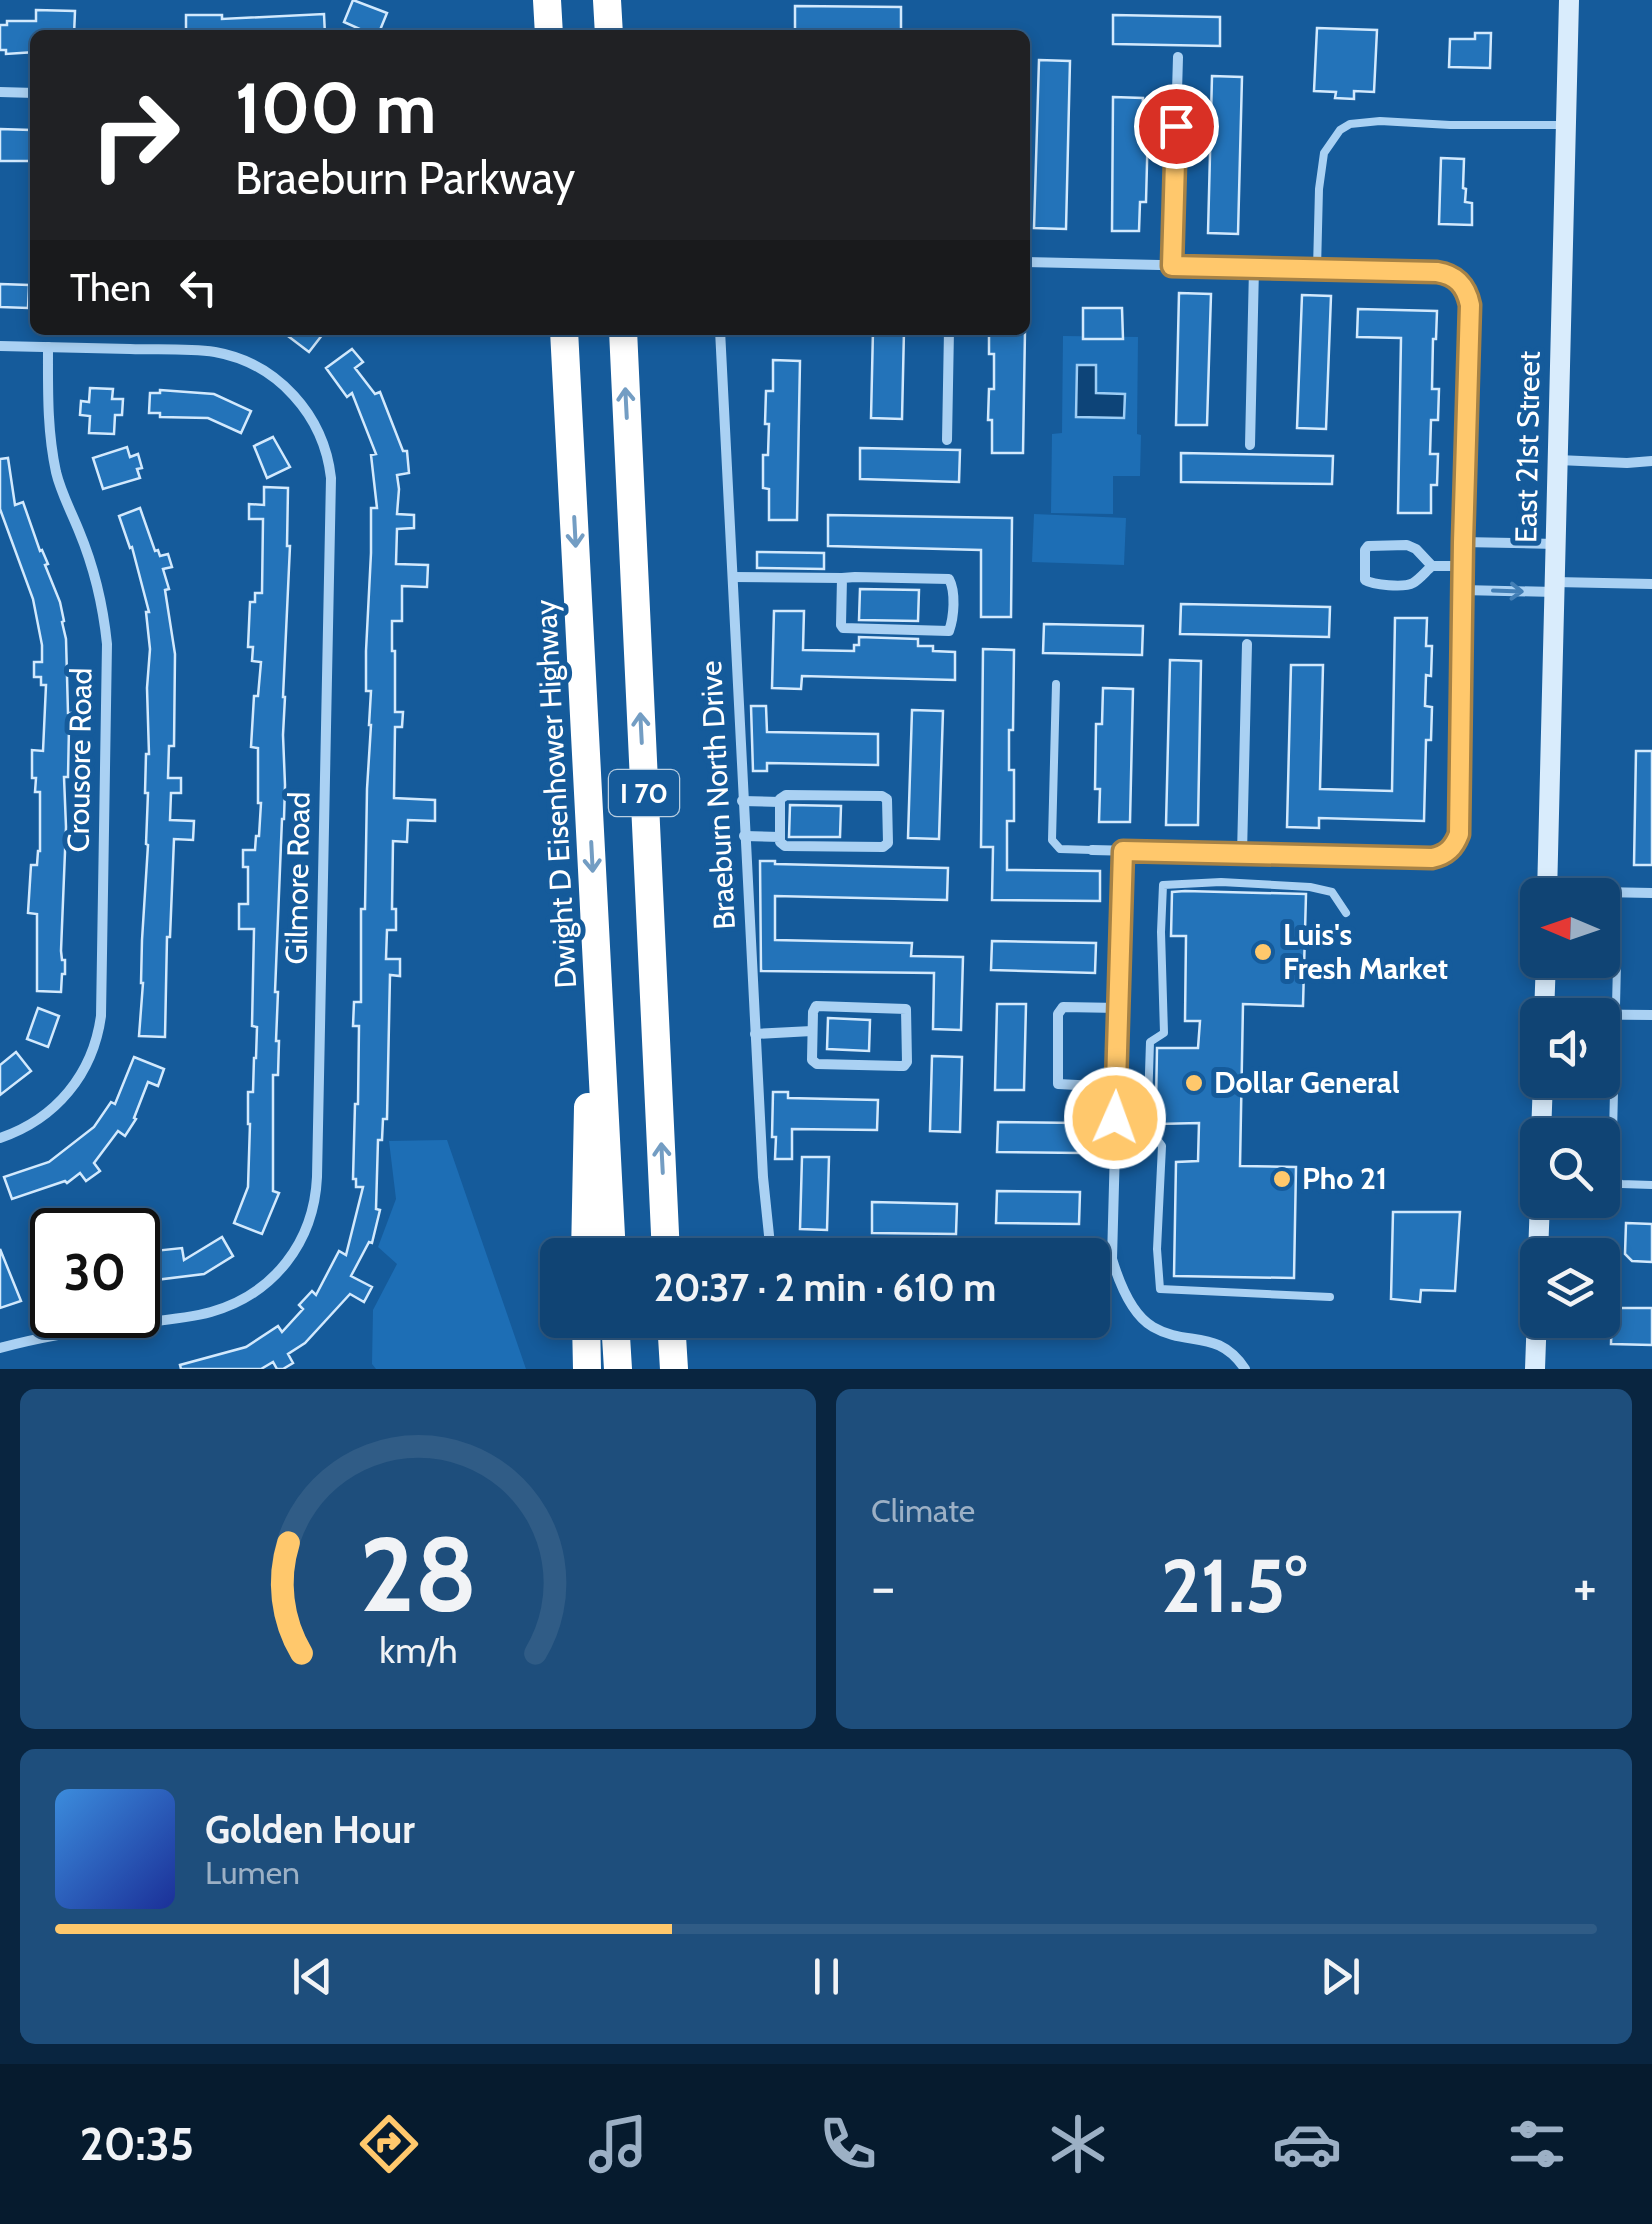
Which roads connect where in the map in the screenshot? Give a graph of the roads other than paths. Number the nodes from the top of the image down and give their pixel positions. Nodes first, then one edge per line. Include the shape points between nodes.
1 (547, 0) edge
2 (607, 0) edge
3 (1570, 0) edge
4 (549, 30) edge
5 (609, 30) edge
6 (1178, 57) dead end
7 (0, 92) edge
8 (30, 93) edge
9 (1566, 125) junction
10 (1030, 262) edge
11 (1172, 266) junction
12 (1254, 268) junction
13 (1317, 269) junction
14 (564, 335) edge
15 (622, 335) edge
16 (720, 335) edge
17 (949, 335) edge
18 (0, 346) edge
19 (48, 347) junction
20 (947, 440) dead end
21 (1250, 446) dead end
22 (1558, 460) junction
23 (1652, 461) edge
24 (1463, 542) junction
25 (1556, 544) junction
26 (1432, 566) junction
27 (1462, 566) junction
28 (732, 577) junction
29 (842, 578) junction
30 (1652, 584) edge
31 (1555, 587) junction
32 (1462, 590) junction
33 (1247, 644) dead end
34 (1056, 684) dead end
35 (742, 801) junction
36 (780, 802) junction
37 (744, 836) junction
38 (780, 837) junction
39 (1092, 850) joint
40 (1123, 851) junction
41 (1242, 854) junction
42 (1547, 878) edge
43 (1620, 893) edge
44 (1652, 893) edge
45 (1346, 913) dead end
46 (595, 916) junction
47 (1119, 1008) junction
48 (1620, 1014) edge
49 (1652, 1014) edge
50 (812, 1031) junction
51 (755, 1034) junction
52 (1116, 1088) junction
53 (1613, 1098) edge
54 (0, 1138) edge
55 (1652, 1185) edge
56 (585, 1238) edge
57 (611, 1238) edge
58 (665, 1238) edge
59 (769, 1238) edge
60 (1111, 1254) joint
61 (1330, 1297) dead end
62 (586, 1338) edge
63 (616, 1338) edge
64 (672, 1338) edge
65 (1537, 1338) edge
66 (0, 1348) edge
67 (674, 1365) edge
68 (586, 1369) edge
69 (618, 1369) edge
70 (1245, 1369) edge
71 (1536, 1369) edge

1 - 4 highway
2 - 5 highway
3 - 9 main road, East 21st Street
6 - 11 street
7 - 8 street
9 - 13 lane via 1350,124 1324,154
9 - 22 main road, East 21st Street
10 - 11 street
11 - 12 street
12 - 13 street
12 - 21 street
13 - 24 street, East 21st Street via 1437,272 1468,293
14 -> 46 highway, Dwight D Eisenhower Highway / I 70
58 -> 15 highway, I 70
16 - 28 street, Braeburn North Drive
17 - 20 street
18 - 19 street
19 - 54 street, Crousore Road via 53,456 98,587 107,644 101,1016 91,1056 70,1091 40,1119
19 - 66 street, Gilmore Road via 202,350 236,358 286,388 309,414 329,462 316,1193 293,1256 266,1285 232,1305
22 - 23 street
22 - 25 main road, East 21st Street
24 - 25 street
24 - 27 street, East 21st Street
25 - 31 main road, East 21st Street
26 - 26 street via 1410,546 1365,550 1369,583 1411,584
26 - 27 street
27 - 32 street, East 21st Street
28 - 29 street
28 - 35 street, Braeburn North Drive
29 - 29 street via 948,580 952,625 945,632 846,629
30 - 31 street
32 -> 31 street
31 - 42 main road, East 21st Street
32 - 41 street, East 21st Street via 1459,834 1450,850 1432,858
33 - 41 street
34 - 39 lane via 1052,840 1060,849
35 - 36 street
35 - 37 street, Braeburn North Drive
36 - 38 street
36 - 38 street via 786,795 882,796 888,803 888,843 784,846
37 - 38 street
37 - 51 street, Braeburn North Drive
39 - 40 street
40 - 41 street
40 - 47 street
43 - 44 street
45 - 61 lane via 1332,892 1310,887 1163,886 1164,1033 1150,1042 1150,1130 1162,1146 1160,1289
46 - 56 highway
46 - 57 highway, Dwight D Eisenhower Highway / I 70
47 - 52 street
47 - 52 street via 1063,1007 1058,1014 1058,1084
48 - 49 street
50 - 50 street via 818,1005 904,1008 906,1062 817,1064
50 - 51 street
51 - 59 street, Braeburn North Drive
52 - 60 street
53 - 55 lane via 1612,1177 1620,1184
60 - 70 street via 1121,1284 1148,1324 1222,1346
62 - 68 highway
63 - 69 highway
64 - 67 highway
65 - 71 main road

